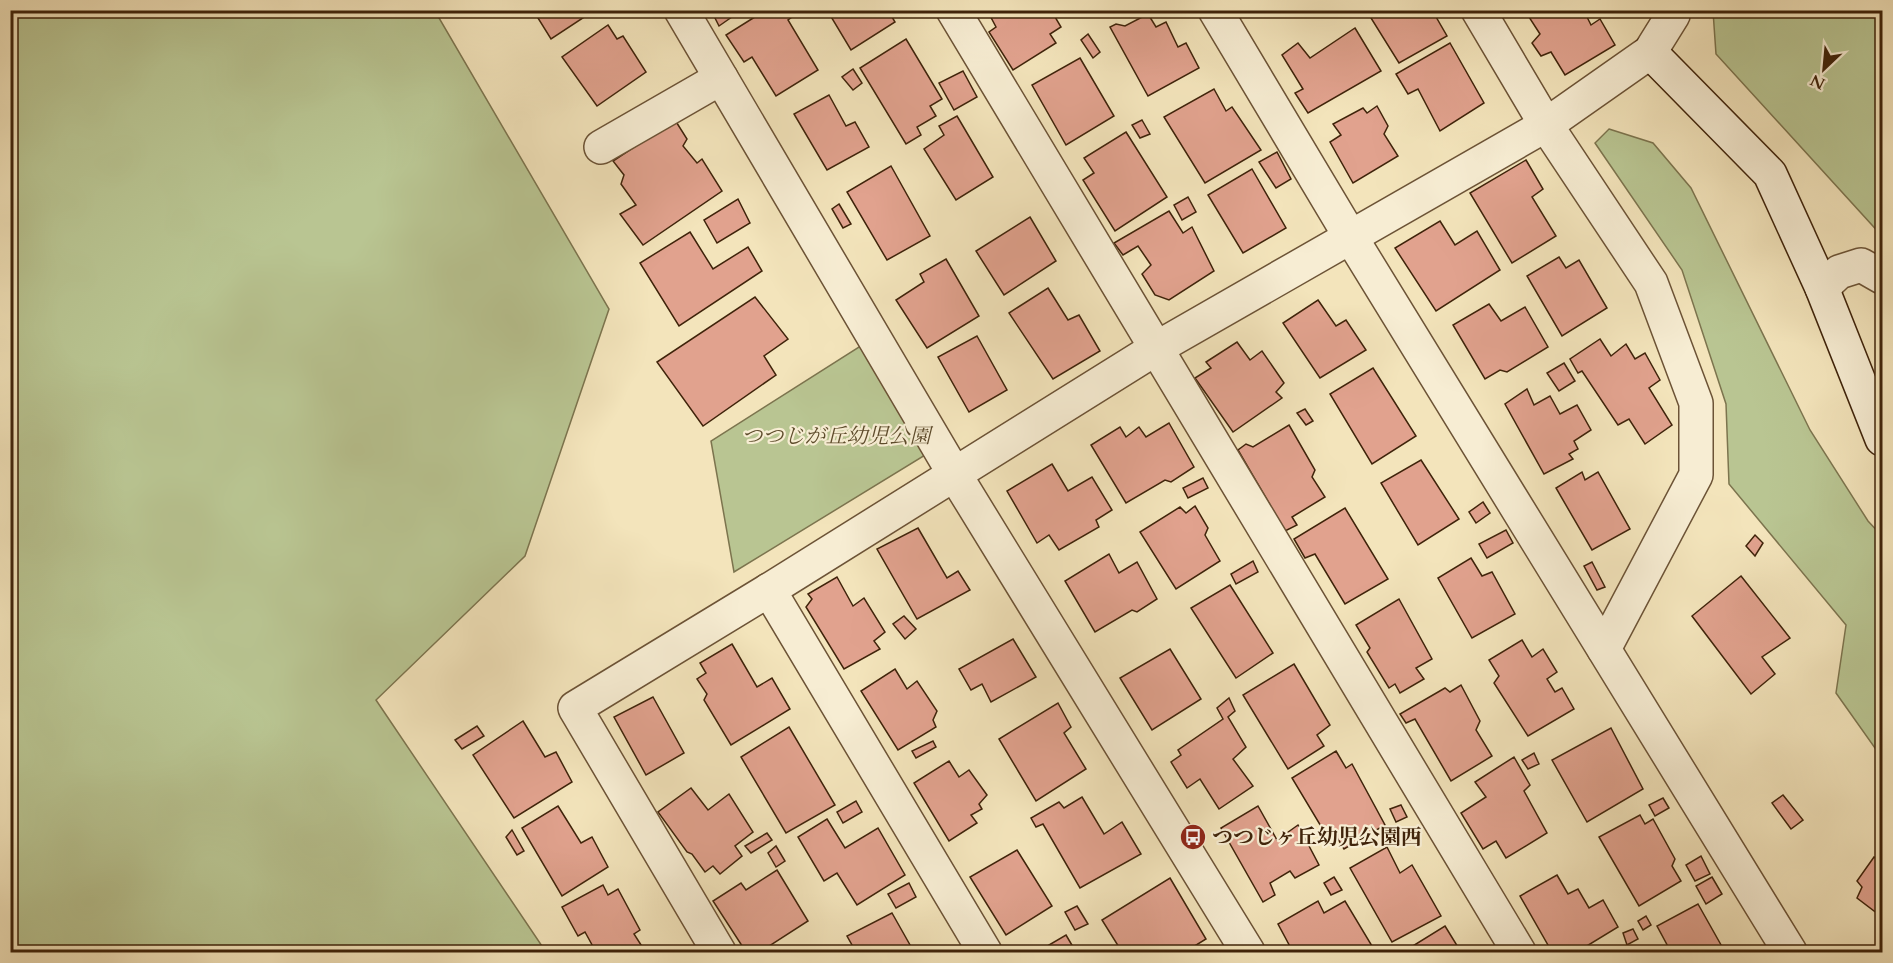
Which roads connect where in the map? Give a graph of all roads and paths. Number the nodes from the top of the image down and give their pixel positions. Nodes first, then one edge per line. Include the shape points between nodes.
1 (681, 10) edge
2 (953, 10) edge
3 (1215, 10) edge
4 (1478, 10) edge
5 (1672, 10) edge
6 (1650, 52) junction
7 (721, 78) junction
8 (1546, 125) junction
9 (601, 147) dead end
10 (1350, 236) junction
11 (1882, 277) edge
12 (1822, 288) junction
13 (1155, 349) junction
14 (1876, 403) edge
15 (1882, 439) edge
16 (955, 475) junction
17 (769, 590) junction
18 (1604, 649) junction
19 (719, 952) edge
20 (985, 952) edge
21 (1248, 952) edge
22 (1519, 952) edge
23 (1790, 952) edge

1 - 7 street
2 - 13 street
3 - 10 street
4 - 8 street
5 - 6 street via 1673,15
6 - 8 street
6 - 12 street via 1770,174
7 - 9 street
7 - 16 street
8 - 10 street
8 - 18 street via 1651,283 1696,403 1696,476
10 - 13 street
10 - 18 street
11 - 12 street via 1861,265 1839,272
12 - 14 street
13 - 16 street
13 - 22 street
14 - 15 street
16 - 17 street
16 - 21 street
17 - 19 street via 575,708
17 - 20 street
18 - 23 street

